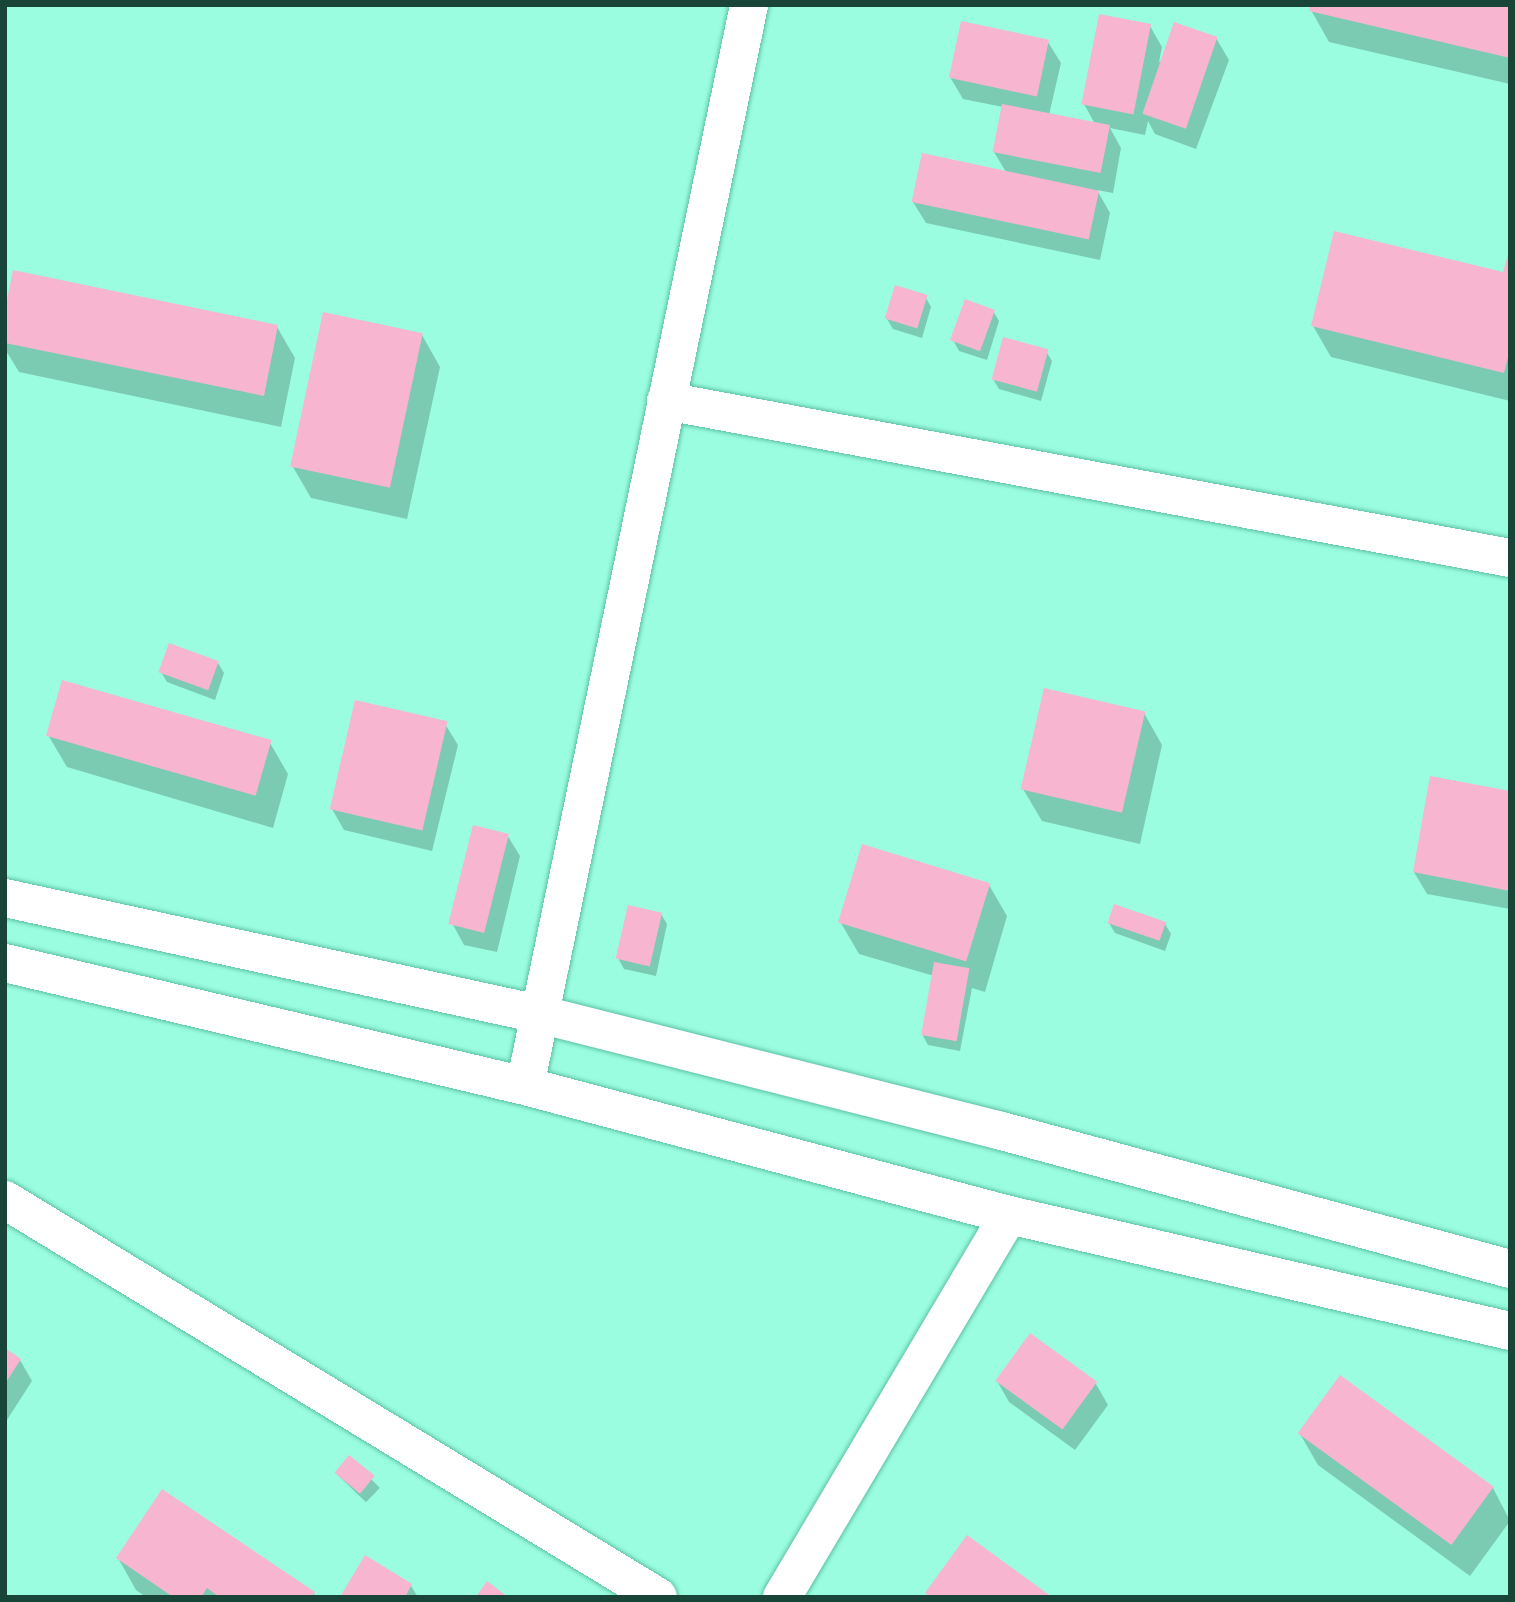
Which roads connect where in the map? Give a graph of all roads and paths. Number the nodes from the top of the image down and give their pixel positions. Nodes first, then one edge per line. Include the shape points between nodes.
1 (749, 5) edge
2 (666, 401) junction
3 (1510, 558) edge
4 (5, 898) edge
5 (5, 963) edge
6 (539, 1014) junction
7 (525, 1086) junction
8 (5, 1200) edge
9 (1009, 1215) junction
10 (1510, 1269) edge
11 (1510, 1331) edge
12 (658, 1597) edge
13 (782, 1597) edge

1 - 2 street
2 - 3 street
2 - 6 street
4 - 6 street
5 - 7 street
6 - 7 street
6 - 10 street via 998,1130
7 - 9 street
8 - 12 street
9 - 11 street
9 - 13 street

